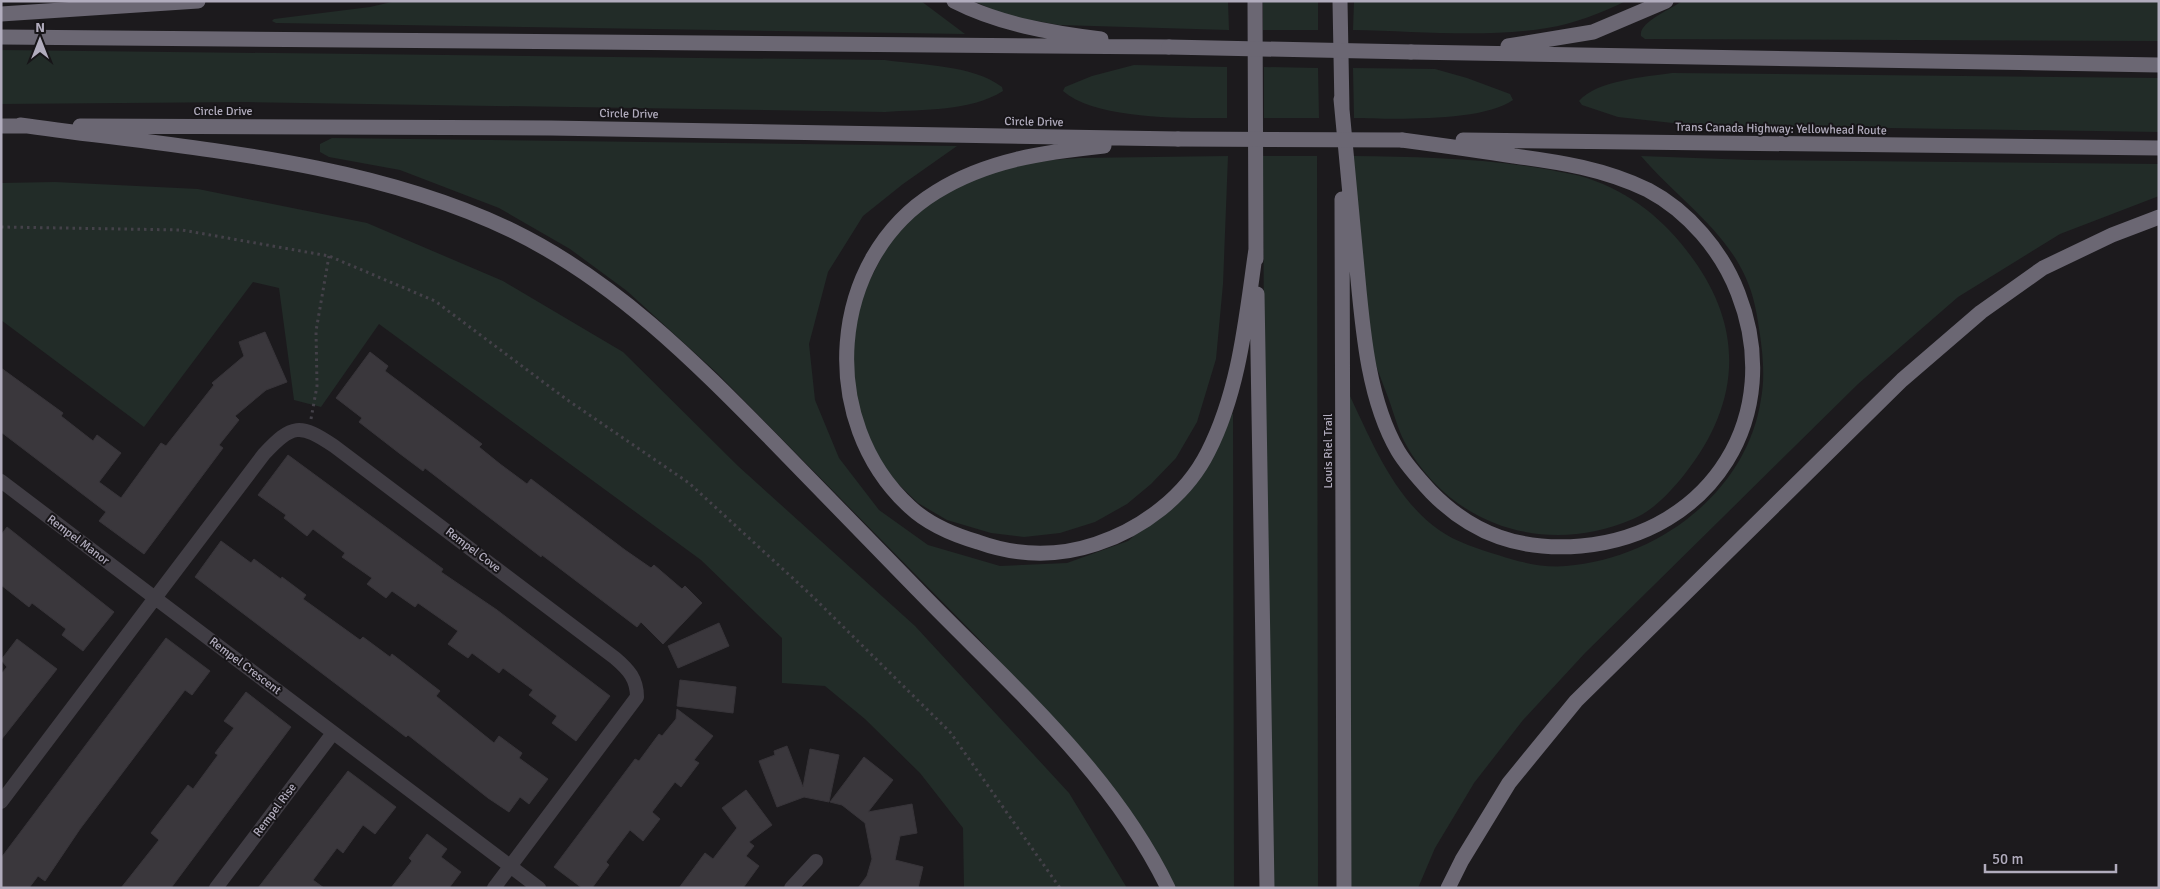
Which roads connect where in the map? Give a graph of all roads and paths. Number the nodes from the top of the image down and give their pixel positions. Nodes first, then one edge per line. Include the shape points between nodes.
1 (198, 1) edge
2 (954, 1) edge
3 (1254, 1) edge
4 (1666, 1) edge
5 (1341, 6) edge
6 (1, 14) edge
7 (1, 37) edge
8 (1170, 47) junction
9 (1411, 52) junction
10 (2159, 65) edge
11 (1342, 99) junction
12 (1, 126) edge
13 (20, 126) junction
14 (1178, 139) junction
15 (1402, 140) junction
16 (2159, 148) edge
17 (2159, 217) edge
18 (1, 227) edge
19 (1256, 249) junction
20 (329, 256) junction
21 (314, 406) dead end
22 (1, 481) edge
23 (155, 598) junction
24 (333, 733) junction
25 (1, 802) edge
26 (816, 861) dead end
27 (510, 867) junction
28 (216, 888) edge
29 (494, 888) edge
30 (539, 888) edge
31 (791, 888) edge
32 (1060, 888) edge
33 (1168, 888) edge
34 (1266, 888) edge
35 (1344, 888) edge
36 (1448, 888) edge

1 - 6 highway
2 - 8 highway via 1022,26
3 - 19 highway
4 - 9 highway via 1592,32 1510,46
5 - 11 highway, Louis Riel Trail
7 - 8 highway
8 - 9 highway, bridge
9 - 10 highway
11 - 15 highway via 1368,365 1386,426 1398,451 1418,478 1466,522 1497,537 1526,545 1561,548 1623,539 1677,514 1718,476 1742,430 1751,400 1754,371 1745,312 1720,257 1703,234 1678,211 1650,191 1619,178 1582,166
11 - 35 highway, Louis Riel Trail
12 - 13 highway, Circle Drive
13 - 14 highway, Circle Drive via 551,128
13 - 33 highway via 249,157 365,178 461,209 515,232 598,282 691,358 1085,762 1142,842
14 - 15 highway, Circle Drive, bridge
14 - 19 highway via 1045,152 987,168 934,192 891,231 861,284 851,311 846,341 850,406 875,464 911,508 938,526 991,547 1020,553 1051,553 1081,549 1115,538 1145,521 1168,502 1190,479 1211,444 1241,352
15 - 16 highway, Trans Canada Highway: Yellowhead Route
17 - 36 highway via 2112,234 2043,268 1981,312 1902,380 1576,701 1509,783
18 - 20 path via 182,230
19 - 34 highway
20 - 21 path via 316,331
20 - 32 path via 435,301 566,399 688,483 810,594 950,732
22 - 23 street, Rempel Manor
23 - 24 street, Rempel Crescent
23 - 25 street
23 - 27 street, Rempel Cove via 264,454 282,434 300,429 320,436 334,446 608,652 628,669 637,683 637,698
24 - 27 street, Rempel Crescent
24 - 28 street, Rempel Rise
26 - 31 street
27 - 29 street, Rempel Cove
27 - 30 street, Rempel Crescent

